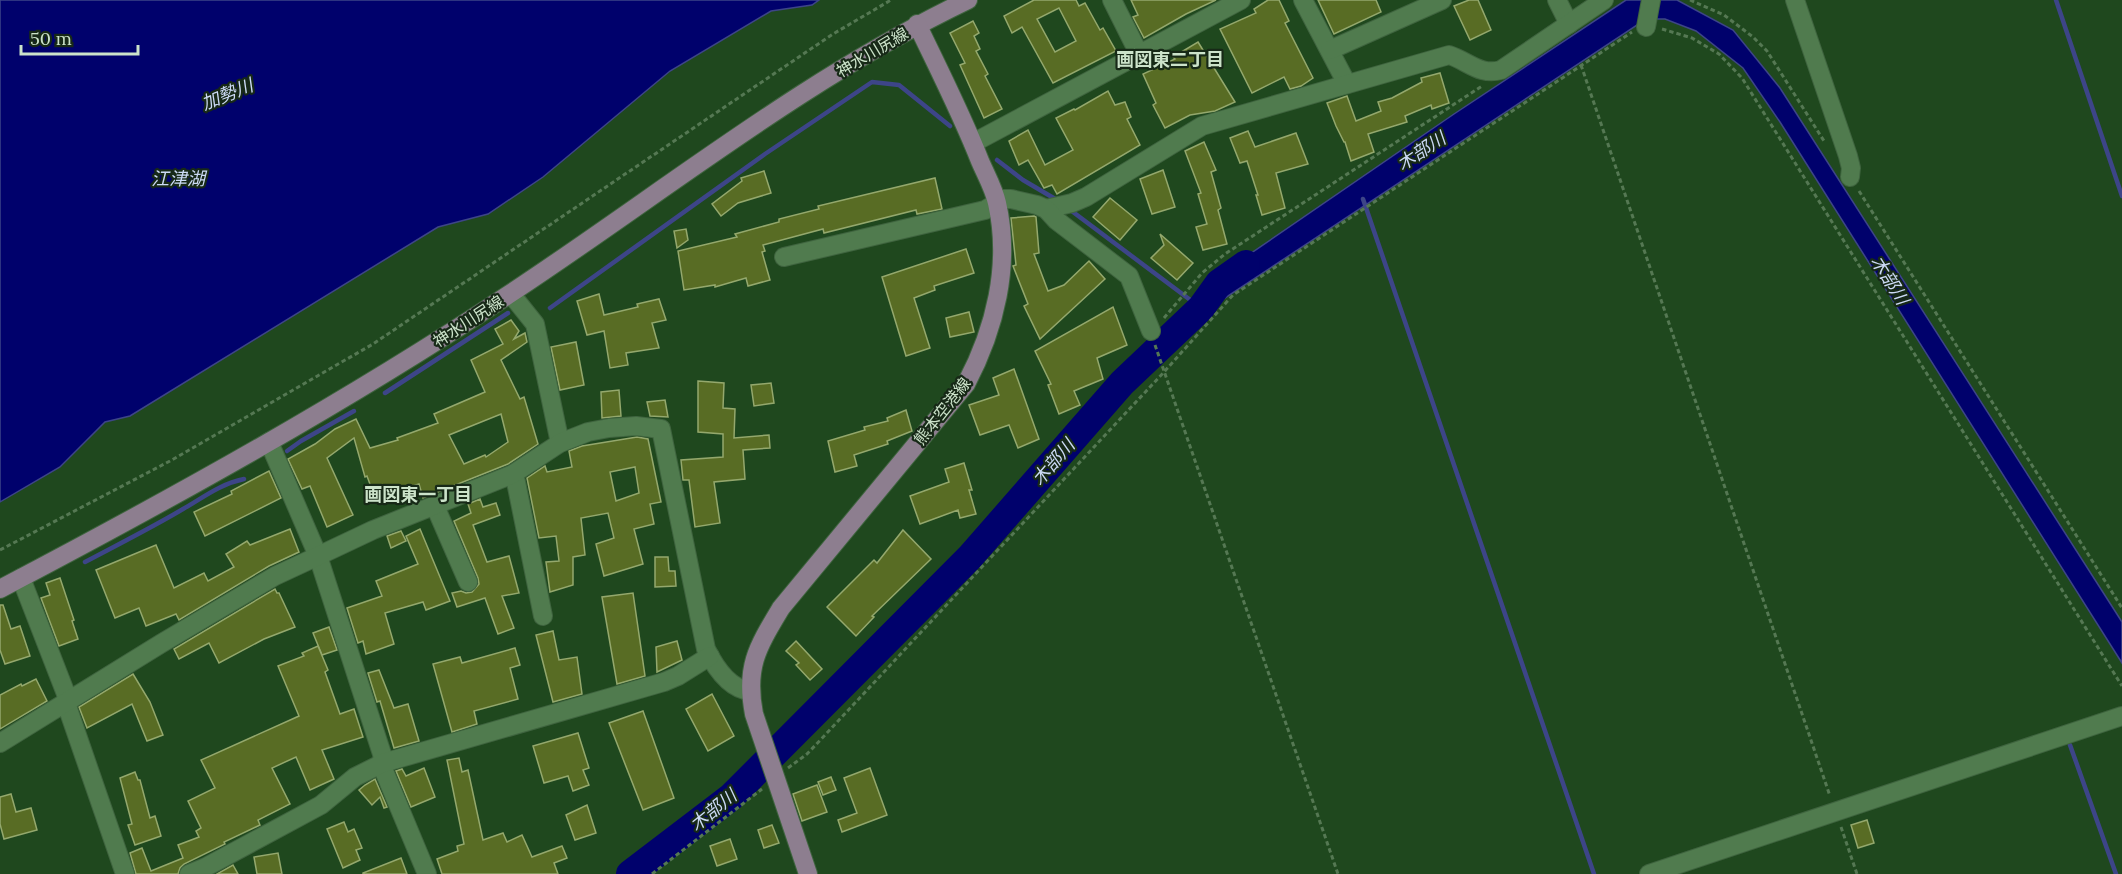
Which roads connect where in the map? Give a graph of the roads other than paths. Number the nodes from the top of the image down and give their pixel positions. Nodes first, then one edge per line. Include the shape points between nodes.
1 (968, 0) edge
2 (1112, 0) edge
3 (1239, 0) edge
4 (1304, 0) edge
5 (1442, 0) edge
6 (1557, 0) edge
7 (1604, 0) edge
8 (1651, 0) edge
9 (1795, 0) edge
10 (917, 24) junction
11 (1569, 24) junction
12 (1646, 26) road end
13 (1330, 50) junction
14 (1139, 54) junction
15 (1347, 84) junction
16 (973, 143) junction
17 (1850, 177) road end
18 (997, 203) junction
19 (1048, 208) junction
20 (784, 257) dead end
21 (511, 294) junction
22 (1151, 334) road end
23 (269, 442) junction
24 (560, 443) junction
25 (513, 474) junction
26 (435, 506) junction
27 (318, 556) junction
28 (21, 578) junction
29 (468, 582) dead end
30 (0, 589) edge
31 (543, 616) dead end
32 (710, 656) junction
33 (750, 691) junction
34 (67, 702) junction
35 (2122, 716) edge
36 (0, 743) edge
37 (383, 763) junction
38 (125, 874) edge
39 (189, 874) edge
40 (427, 874) edge
41 (808, 874) edge
42 (1648, 874) edge

1 - 10 main road
2 - 14 street
3 - 14 street
4 - 13 street
5 - 13 street
6 - 11 street
7 - 11 street
8 - 12 street
9 - 17 street via 1848,156
10 - 16 main road, 熊本空港線
10 - 21 main road, 神水川尻線 via 752,126
11 - 15 street via 1491,73 1449,55
13 - 15 street
14 - 16 street
15 - 19 street via 1202,126 1086,197
16 - 18 main road, 熊本空港線
18 - 19 street via 1011,199
18 - 20 street via 985,210
18 - 33 main road, 熊本空港線 via 999,291 979,359 966,384 781,608 755,657
19 - 22 street via 1056,220 1130,276
21 - 23 main road, 神水川尻線
21 - 24 street via 535,324
23 - 27 street
23 - 28 main road, 神水川尻線
24 - 25 street
24 - 32 street via 609,428 661,429
25 - 26 street
25 - 31 street
26 - 27 street
26 - 29 street
27 - 34 street via 265,582
27 - 37 street
28 - 30 main road, 神水川尻線
28 - 34 street
32 - 33 street via 736,688
32 - 37 street via 664,682
33 - 41 main road, 熊本空港線 via 764,747
34 - 36 street
34 - 38 street
35 - 42 street
37 - 39 street via 355,777 321,805
37 - 40 street

